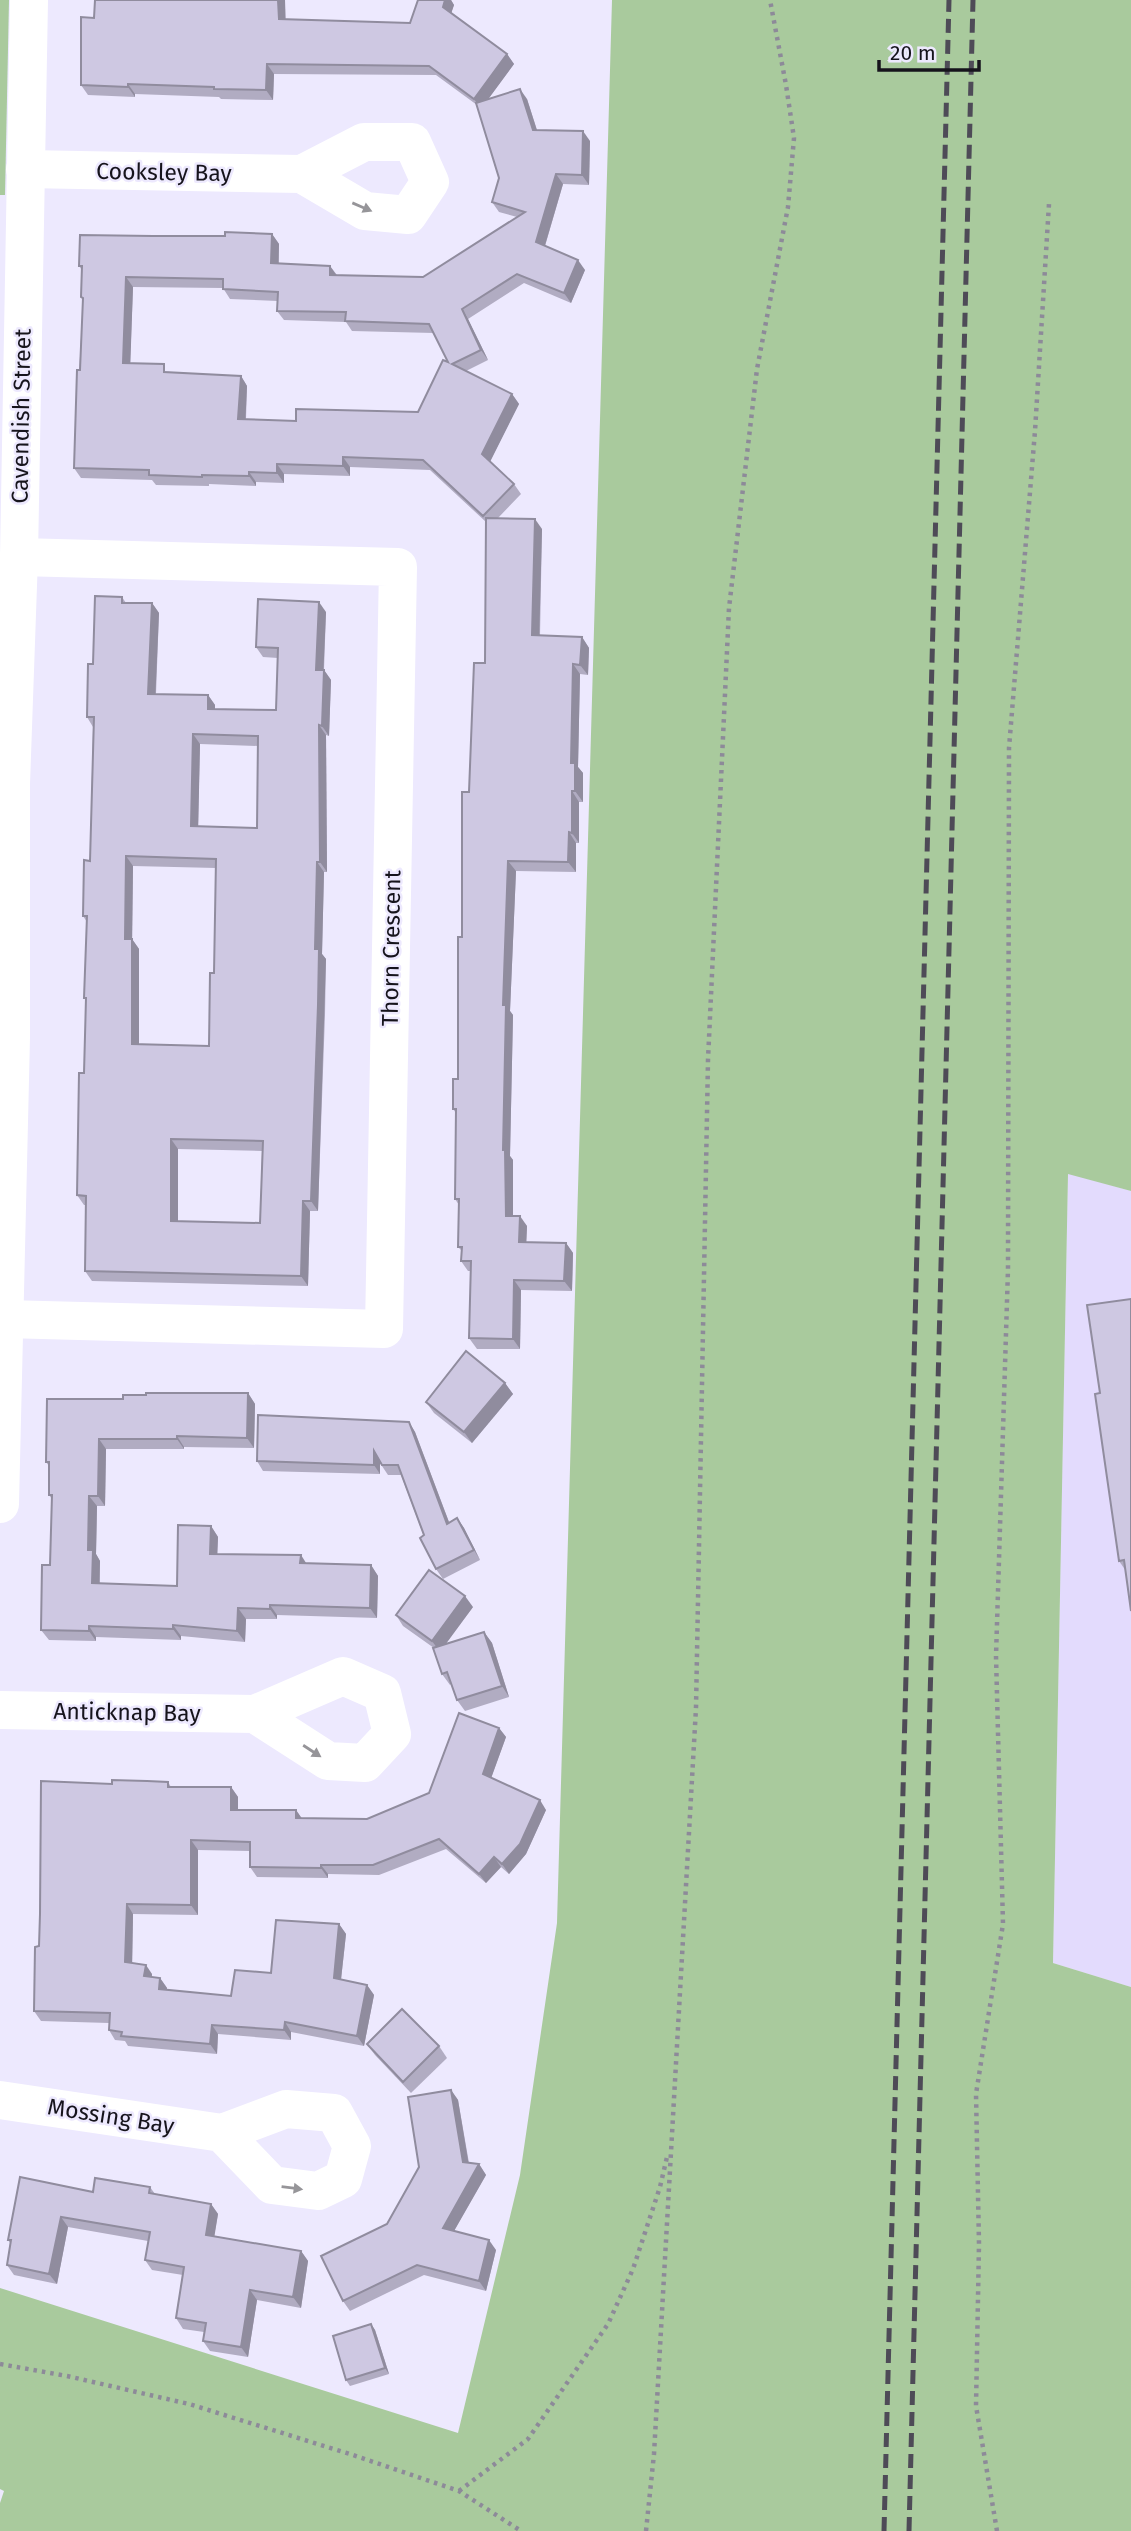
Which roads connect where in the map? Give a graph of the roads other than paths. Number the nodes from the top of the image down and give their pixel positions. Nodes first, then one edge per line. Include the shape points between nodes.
1 (29, 0) edge
2 (25, 169) junction
3 (302, 174) dead end
4 (19, 557) junction
5 (6, 1037) edge
6 (5, 1319) junction
7 (0, 1504) edge
8 (0, 1710) edge
9 (255, 1714) dead end
10 (0, 2100) edge
11 (222, 2133) dead end

1 - 2 street, Cavendish Street
2 - 3 street, Cooksley Bay
2 - 4 street, Cavendish Street
4 - 5 street, Cavendish Street
4 - 6 street, Thorn Crescent via 398,567 384,1329
5 - 6 street, Cavendish Street
6 - 7 street, Cavendish Street
8 - 9 street, Anticknap Bay
10 - 11 street, Mossing Bay

